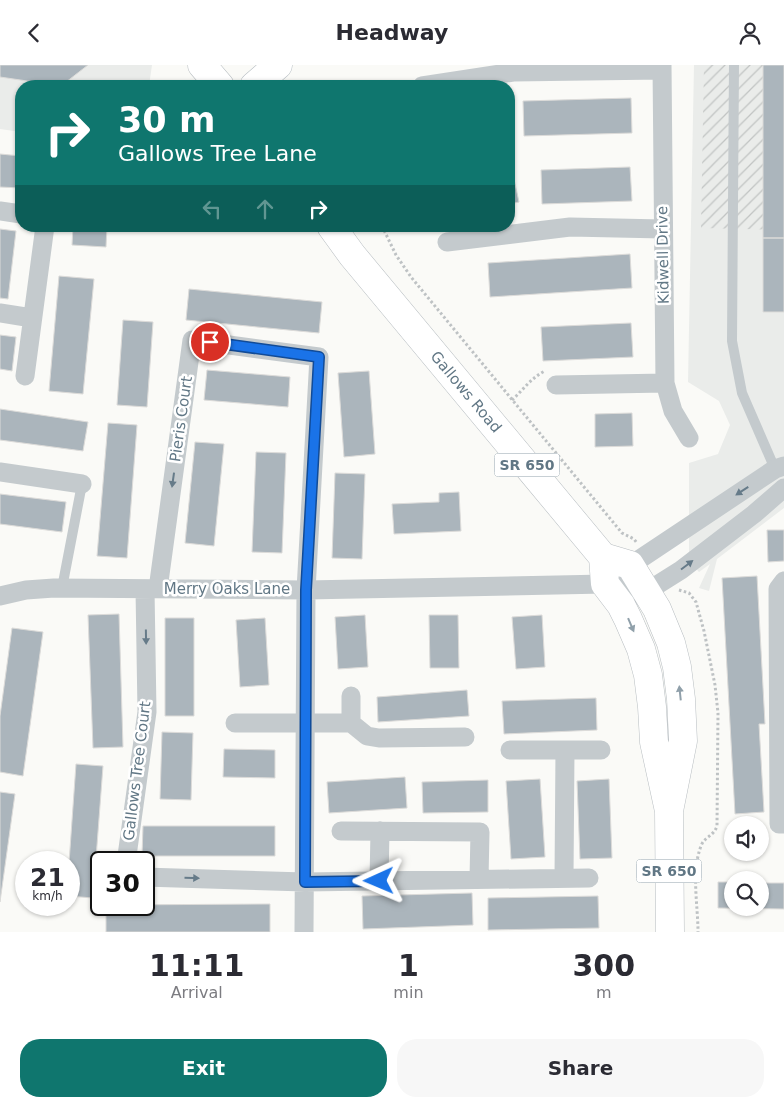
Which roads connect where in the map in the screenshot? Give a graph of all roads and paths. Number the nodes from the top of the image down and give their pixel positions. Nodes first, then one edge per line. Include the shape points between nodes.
1 (278, 65) edge
2 (734, 65) edge
3 (662, 67) edge
4 (261, 80) edge
5 (461, 80) edge
6 (0, 211) edge
7 (15, 213) edge
8 (663, 229) junction
9 (45, 232) edge
10 (335, 232) edge
11 (447, 243) dead end
12 (0, 313) edge
13 (32, 318) junction
14 (25, 376) dead end
15 (665, 383) junction
16 (556, 385) joint
17 (512, 400) dead end
18 (690, 439) dead end
19 (780, 468) edge
20 (0, 472) edge
21 (82, 484) joint
22 (784, 488) edge
23 (603, 557) junction
24 (630, 565) junction
25 (784, 581) edge
26 (605, 584) junction
27 (62, 588) junction
28 (152, 589) junction
29 (306, 590) junction
30 (646, 592) junction
31 (0, 596) edge
32 (351, 695) dead end
33 (234, 723) dead end
34 (304, 723) junction
35 (350, 723) junction
36 (465, 737) dead end
37 (510, 750) dead end
38 (565, 750) junction
39 (601, 750) dead end
40 (669, 811) junction
41 (784, 824) edge
42 (341, 831) dead end
43 (380, 831) junction
44 (128, 851) edge
45 (155, 877) edge
46 (564, 878) junction
47 (588, 878) dead end
48 (479, 879) junction
49 (379, 881) junction
50 (305, 882) junction
51 (304, 932) edge
52 (670, 932) edge

1 - 4 main road
2 - 19 lane via 732,341 742,393
3 - 5 street via 513,72
3 - 8 street, Kidwell Drive
6 - 7 street
8 - 11 street via 570,227
8 - 15 street, Kidwell Drive
9 - 13 street
10 - 23 main road, Gallows Road / SR 650
12 - 13 street
13 - 14 street
15 - 16 street
15 - 18 street, Kidwell Drive via 673,411
16 - 17 path via 554,370 546,370 535,376
19 -> 24 street
20 - 21 street
21 - 27 lane
30 -> 22 street via 681,570
23 - 24 main road
23 - 26 main road
24 - 26 street
24 - 30 main road, SR 650
25 - 41 street via 778,589 779,824
26 - 29 street, Merry Oaks Lane
26 - 30 street, Merry Oaks Lane
26 -> 40 main road, SR 650 via 621,605 641,649 648,675 654,742
27 - 28 street, Merry Oaks Lane
27 - 31 street, Merry Oaks Lane via 26,590
28 - 29 street, Merry Oaks Lane
29 -> 28 street, Pieris Court via 319,357 192,340
28 -> 44 street, Gallows Tree Court via 147,712
29 - 34 street
40 -> 30 main road, SR 650 via 683,741 681,699 671,643
32 - 35 street
33 - 34 street
34 - 35 street
34 - 50 street
35 - 36 street via 367,736 379,738
37 - 38 street
38 - 39 street
38 - 46 street
40 - 52 main road, SR 650
42 - 43 street
43 - 48 street via 480,832
43 - 49 street
45 -> 50 street
46 - 47 street
46 - 48 street
48 - 49 street
49 - 50 street
50 - 51 street

